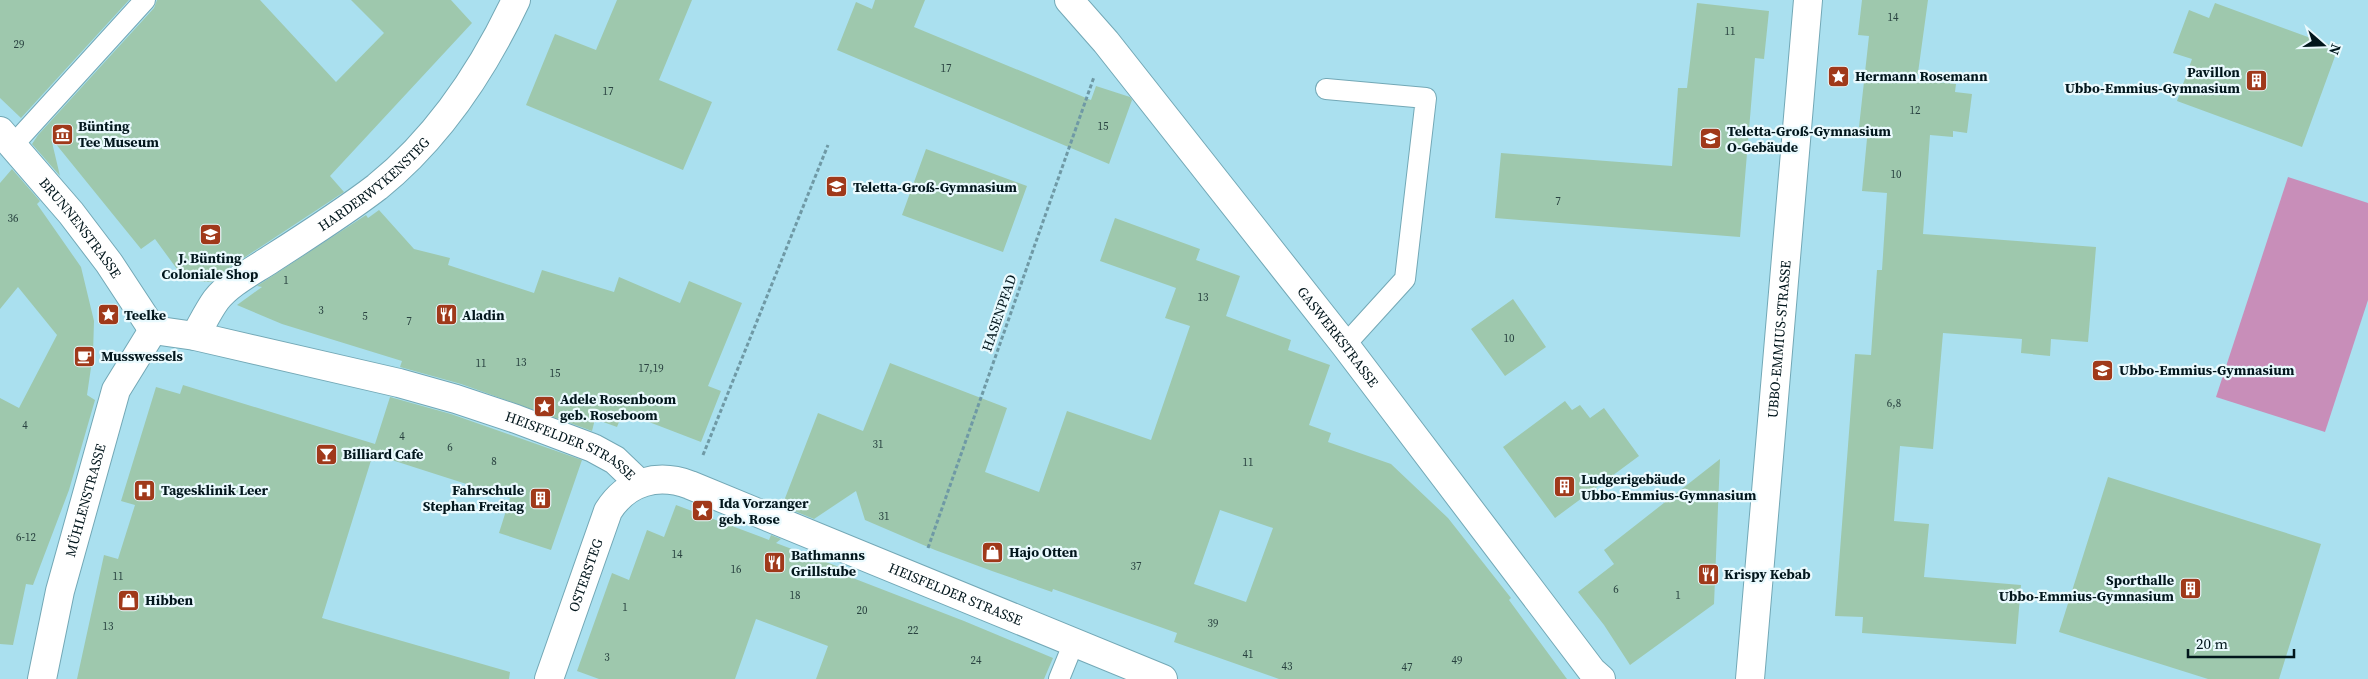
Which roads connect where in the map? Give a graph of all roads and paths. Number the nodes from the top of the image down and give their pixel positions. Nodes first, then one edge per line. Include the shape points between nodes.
1 (145, 0) edge
2 (516, 0) edge
3 (1068, 0) edge
4 (1808, 0) edge
5 (1106, 42) junction
6 (1326, 88) dead end
7 (6, 138) edge
8 (828, 145) dead end
9 (153, 330) junction
10 (195, 336) junction
11 (1345, 345) junction
12 (639, 483) junction
13 (690, 485) junction
14 (917, 578) junction
15 (1074, 642) junction
16 (42, 679) edge
17 (549, 679) edge
18 (1059, 679) edge
19 (1163, 679) edge
20 (1601, 679) edge
21 (1750, 679) edge

1 - 7 lane
2 - 10 street, HARDERWYKENSTEG via 494,46 463,95 423,143 363,197 224,292 217,298
3 - 5 street, GASWERKSTRASSE
4 - 21 street, UBBO-EMMIUS-STRASSE
5 - 11 street, GASWERKSTRASSE
5 - 14 path, HASENPFAD
6 - 11 lane via 1426,98 1405,279
7 - 9 street, BRUNNENSTRASSE via 71,213
8 - 13 path
9 - 10 street, HEISFELDER STRASSE
9 - 16 street, MÜHLENSTRASSE via 116,390 60,591
10 - 12 street, HEISFELDER STRASSE via 399,383 516,419 600,452 615,460
11 - 20 street, GASWERKSTRASSE
12 - 13 street, HEISFELDER STRASSE via 663,478
12 - 17 street, OSTERSTEG via 622,494 608,511
13 - 14 street, HEISFELDER STRASSE
14 - 15 street, HEISFELDER STRASSE
15 - 18 lane
15 - 19 street, HEISFELDER STRASSE

